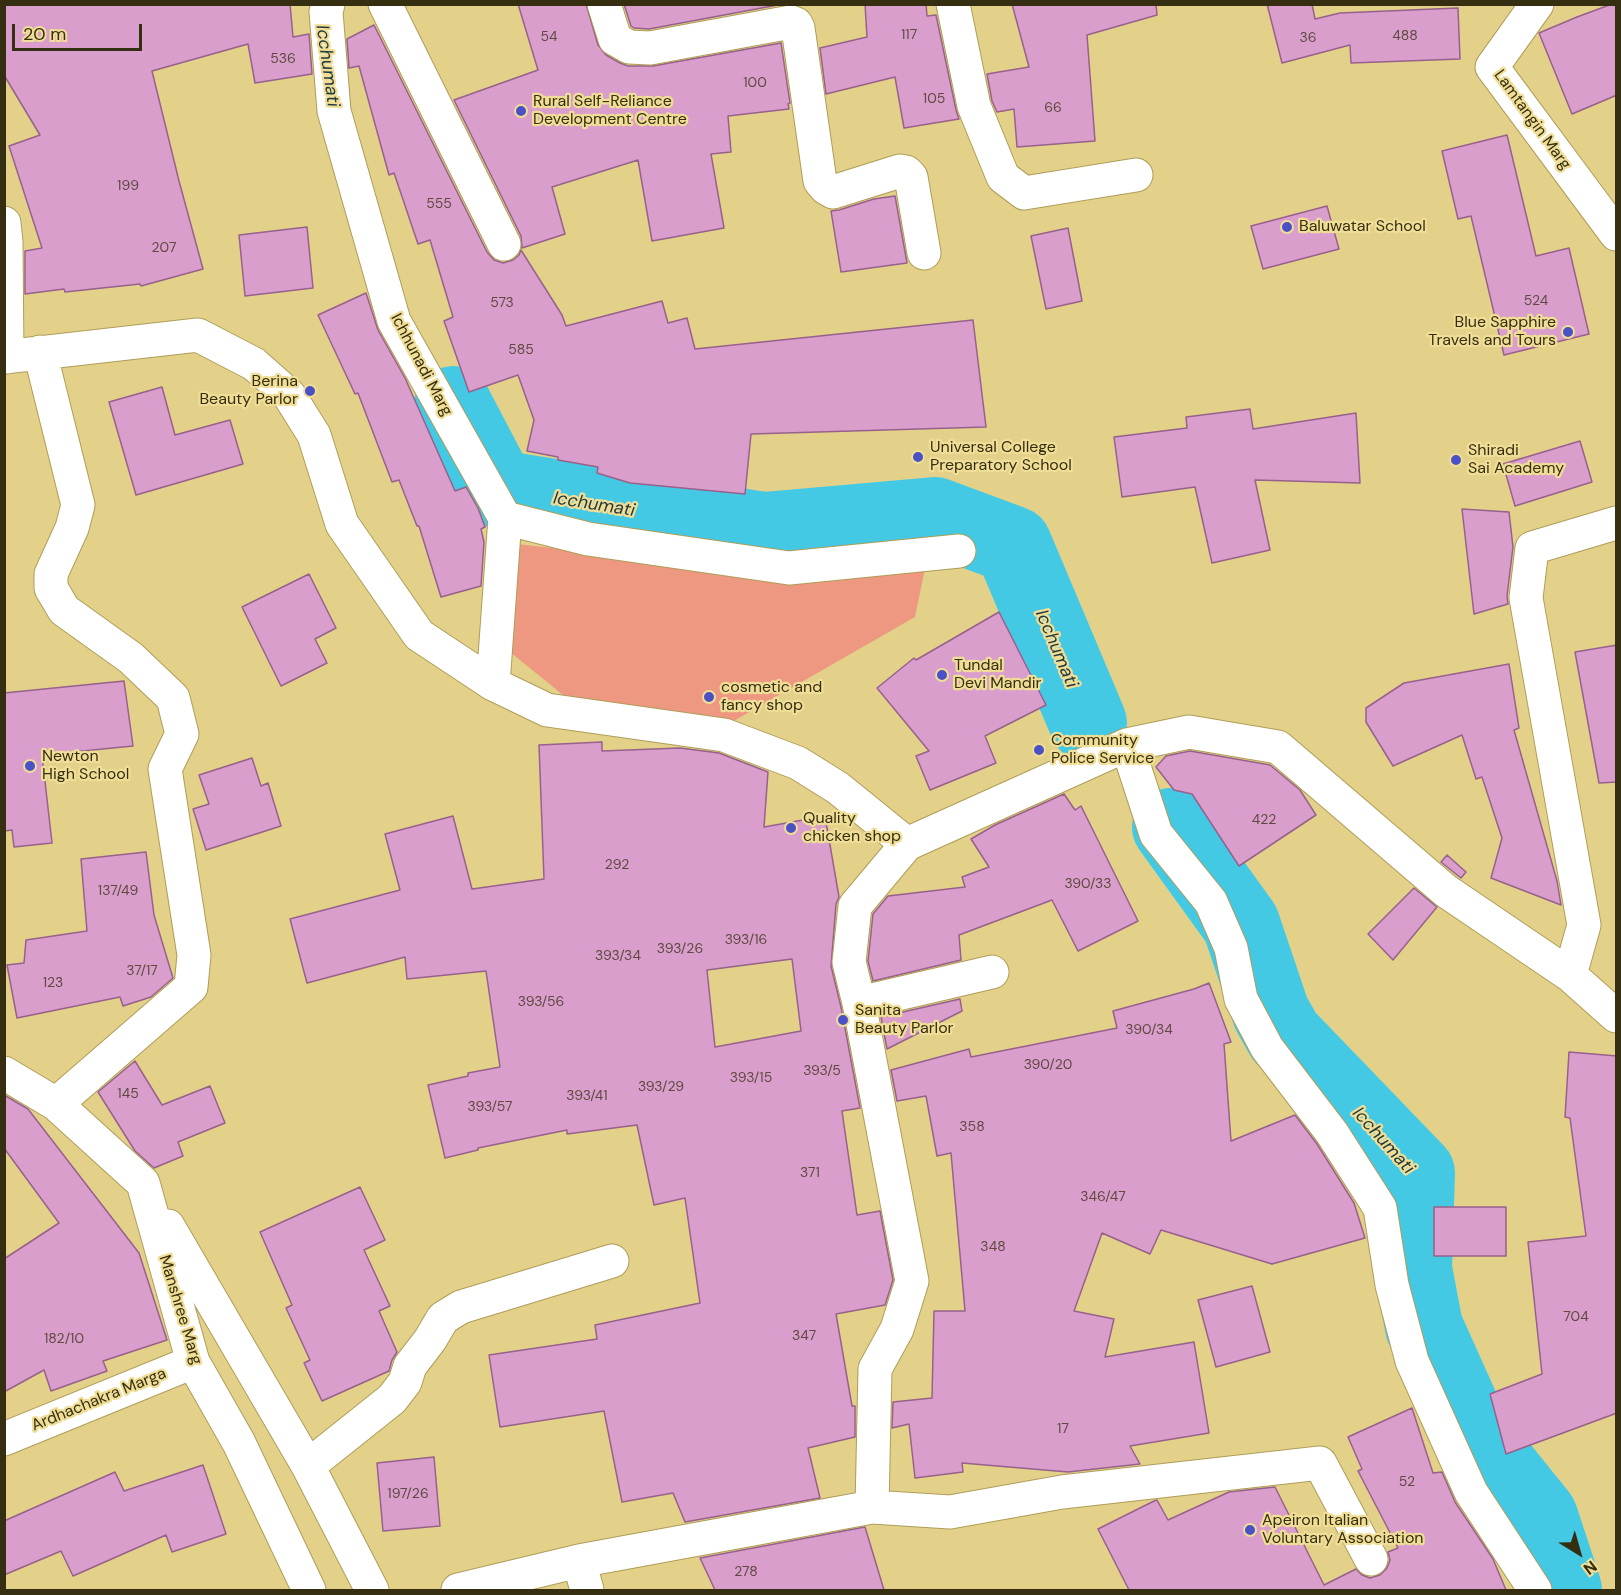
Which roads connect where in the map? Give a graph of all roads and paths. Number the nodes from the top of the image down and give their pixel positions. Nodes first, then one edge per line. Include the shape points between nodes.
1 (328, 4) edge
2 (385, 4) edge
3 (604, 4) edge
4 (953, 4) edge
5 (1537, 4) edge
6 (1136, 175) dead end
7 (4, 223) edge
8 (1617, 234) edge
9 (504, 244) dead end
10 (924, 253) dead end
11 (40, 352) junction
12 (6, 357) edge
13 (505, 518) junction
14 (1617, 523) edge
15 (959, 550) dead end
16 (493, 684) junction
17 (1127, 745) junction
18 (907, 844) junction
19 (992, 972) dead end
20 (1570, 975) junction
21 (860, 1004) junction
22 (1617, 1016) edge
23 (4, 1073) edge
24 (56, 1104) junction
25 (143, 1183) junction
26 (612, 1262) dead end
27 (193, 1362) junction
28 (4, 1439) edge
29 (308, 1466) junction
30 (872, 1507) junction
31 (1371, 1559) dead end
32 (583, 1576) edge
33 (309, 1590) edge
34 (372, 1590) edge
35 (458, 1590) edge
36 (1535, 1590) edge

1 - 13 street, Ichhunadi Marg via 334,111 394,321
2 - 9 street
3 - 10 street via 615,39 629,47 650,48 796,24 820,181 833,192 906,172 911,177
4 - 6 street via 974,106 1003,177 1024,193
5 - 8 street, Lamtangin Marg via 1492,67
7 - 12 street
11 - 12 street
11 - 16 street via 198,335 254,364 289,395 314,435 342,524 419,635
11 - 24 street via 78,505 51,574 51,588 64,610 131,658 173,698 182,734 165,769 194,955 191,987
13 - 15 street via 588,538 789,568
13 - 16 street
14 - 20 street via 1532,548 1526,598 1584,925
16 - 18 street via 547,710 724,735 798,763 838,788
17 - 18 street
17 - 20 street via 1189,732 1278,747 1446,891
17 - 36 street via 1155,834 1211,902 1231,948 1241,999 1267,1048 1332,1133 1380,1208 1392,1285 1412,1361 1471,1492
18 - 21 street via 855,906 849,962
19 - 21 street
20 - 22 street
21 - 30 street via 912,1281 897,1329 875,1369
23 - 24 street
24 - 25 street
25 - 27 street, Manshree Marg
25 - 29 street
26 - 29 street via 460,1307 443,1318 392,1399
27 - 28 street, Ardhachakra Marga
27 - 33 street, Manshree Marg via 239,1443
29 - 34 street
30 - 31 street via 950,1512 1062,1492 1320,1463
30 - 32 street
32 - 35 street

